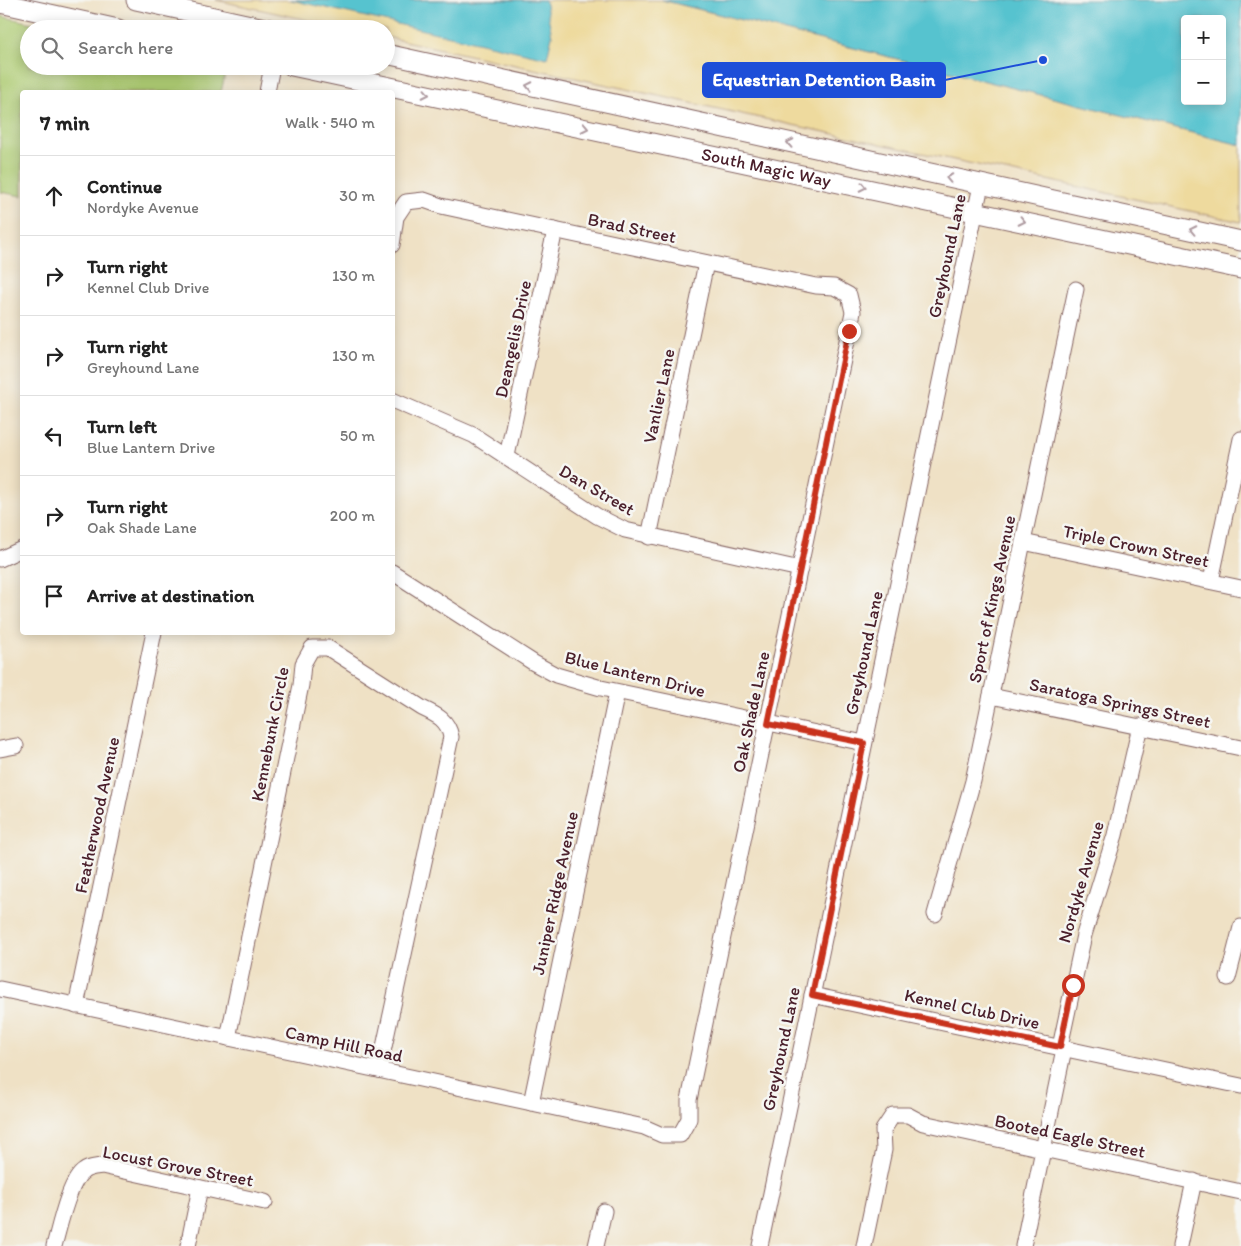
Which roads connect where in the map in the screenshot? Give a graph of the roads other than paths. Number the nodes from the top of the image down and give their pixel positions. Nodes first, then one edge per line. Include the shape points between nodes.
1 (136, 0) edge
2 (0, 4) edge
3 (76, 20) edge
4 (228, 20) edge
5 (395, 56) edge
6 (270, 75) edge
7 (334, 75) edge
8 (267, 90) edge
9 (981, 184) junction
10 (976, 211) junction
11 (395, 224) edge
12 (555, 230) junction
13 (1241, 241) edge
14 (706, 263) junction
15 (1241, 269) edge
16 (1076, 290) dead end
17 (849, 295) joint
18 (395, 401) edge
19 (1241, 440) edge
20 (507, 456) junction
21 (649, 537) junction
22 (1023, 542) junction
23 (20, 550) edge
24 (0, 559) edge
25 (800, 568) junction
26 (395, 574) edge
27 (1211, 581) junction
28 (1241, 588) edge
29 (153, 635) edge
30 (616, 692) junction
31 (991, 696) junction
32 (768, 724) junction
33 (1140, 726) junction
34 (864, 743) junction
35 (16, 746) dead end
36 (1241, 748) edge
37 (0, 750) edge
38 (935, 914) dead end
39 (1241, 927) edge
40 (1228, 978) dead end
41 (0, 989) edge
42 (812, 995) junction
43 (76, 1006) junction
44 (228, 1038) junction
45 (1062, 1048) junction
46 (379, 1070) junction
47 (1241, 1086) edge
48 (530, 1103) junction
49 (680, 1135) joint
50 (1044, 1149) junction
51 (1194, 1182) junction
52 (200, 1188) junction
53 (1241, 1192) edge
54 (265, 1202) dead end
55 (604, 1211) dead end
56 (54, 1246) edge
57 (188, 1246) edge
58 (596, 1246) edge
59 (760, 1246) edge
60 (864, 1246) edge
61 (1023, 1246) edge
62 (1180, 1246) edge

1 - 4 street
2 - 3 street
9 -> 5 street, South Magic Way
6 - 8 street
7 -> 10 street, South Magic Way
9 - 10 street, Greyhound Lane
13 -> 9 street, South Magic Way
10 -> 15 street, South Magic Way
10 - 34 street, Greyhound Lane
11 - 12 street, Brad Street via 406,202 424,200
12 - 14 street, Brad Street
12 - 20 street, Deangelis Drive
14 - 17 street, Brad Street via 834,287
14 - 21 street, Vanlier Lane
16 - 22 street, Sport of Kings Avenue
17 - 25 street, Oak Shade Lane via 853,312
18 - 20 street, Dan Street via 473,435
19 - 27 street
20 - 21 street, Dan Street via 608,523
21 - 25 street, Dan Street
22 - 27 street, Triple Crown Street
22 - 31 street, Sport of Kings Avenue
23 - 24 street
25 - 32 street, Oak Shade Lane
26 - 30 street, Blue Lantern Drive via 534,663 556,674
27 - 28 street, Triple Crown Street
29 - 43 street, Featherwood Avenue
30 - 32 street, Blue Lantern Drive
30 - 48 street, Juniper Ridge Avenue
31 - 33 street, Saratoga Springs Street
31 - 38 street, Sport of Kings Avenue via 973,782
32 - 34 street, Blue Lantern Drive
32 - 49 street, Oak Shade Lane via 689,1100 688,1120
33 - 36 street, Saratoga Springs Street
33 - 45 street, Nordyke Avenue via 1116,835 1084,936
34 - 42 street, Greyhound Lane
35 - 37 street
39 - 40 street
41 - 43 street, Camp Hill Road
42 - 45 street, Kennel Club Drive
42 - 59 street, Greyhound Lane
43 - 44 street, Camp Hill Road
44 - 46 street, Camp Hill Road
44 - 46 street, Kennebunk Circle via 303,664 312,648 328,648 438,715 449,725 451,736
45 - 47 street, Kennel Club Drive
45 - 50 street, Nordyke Avenue
46 - 48 street, Camp Hill Road
48 - 49 street, Camp Hill Road via 644,1127 662,1134
50 - 51 street, Booted Eagle Street
50 - 60 street, Booted Eagle Street via 923,1123 908,1115 893,1115 883,1130 884,1150
50 - 61 street, Nordyke Avenue
51 - 53 street, Booted Eagle Street
51 - 62 street
52 - 54 street, Locust Grove Street
52 - 56 street, Locust Grove Street via 102,1166 84,1170 72,1188
52 - 57 street
55 - 58 street

